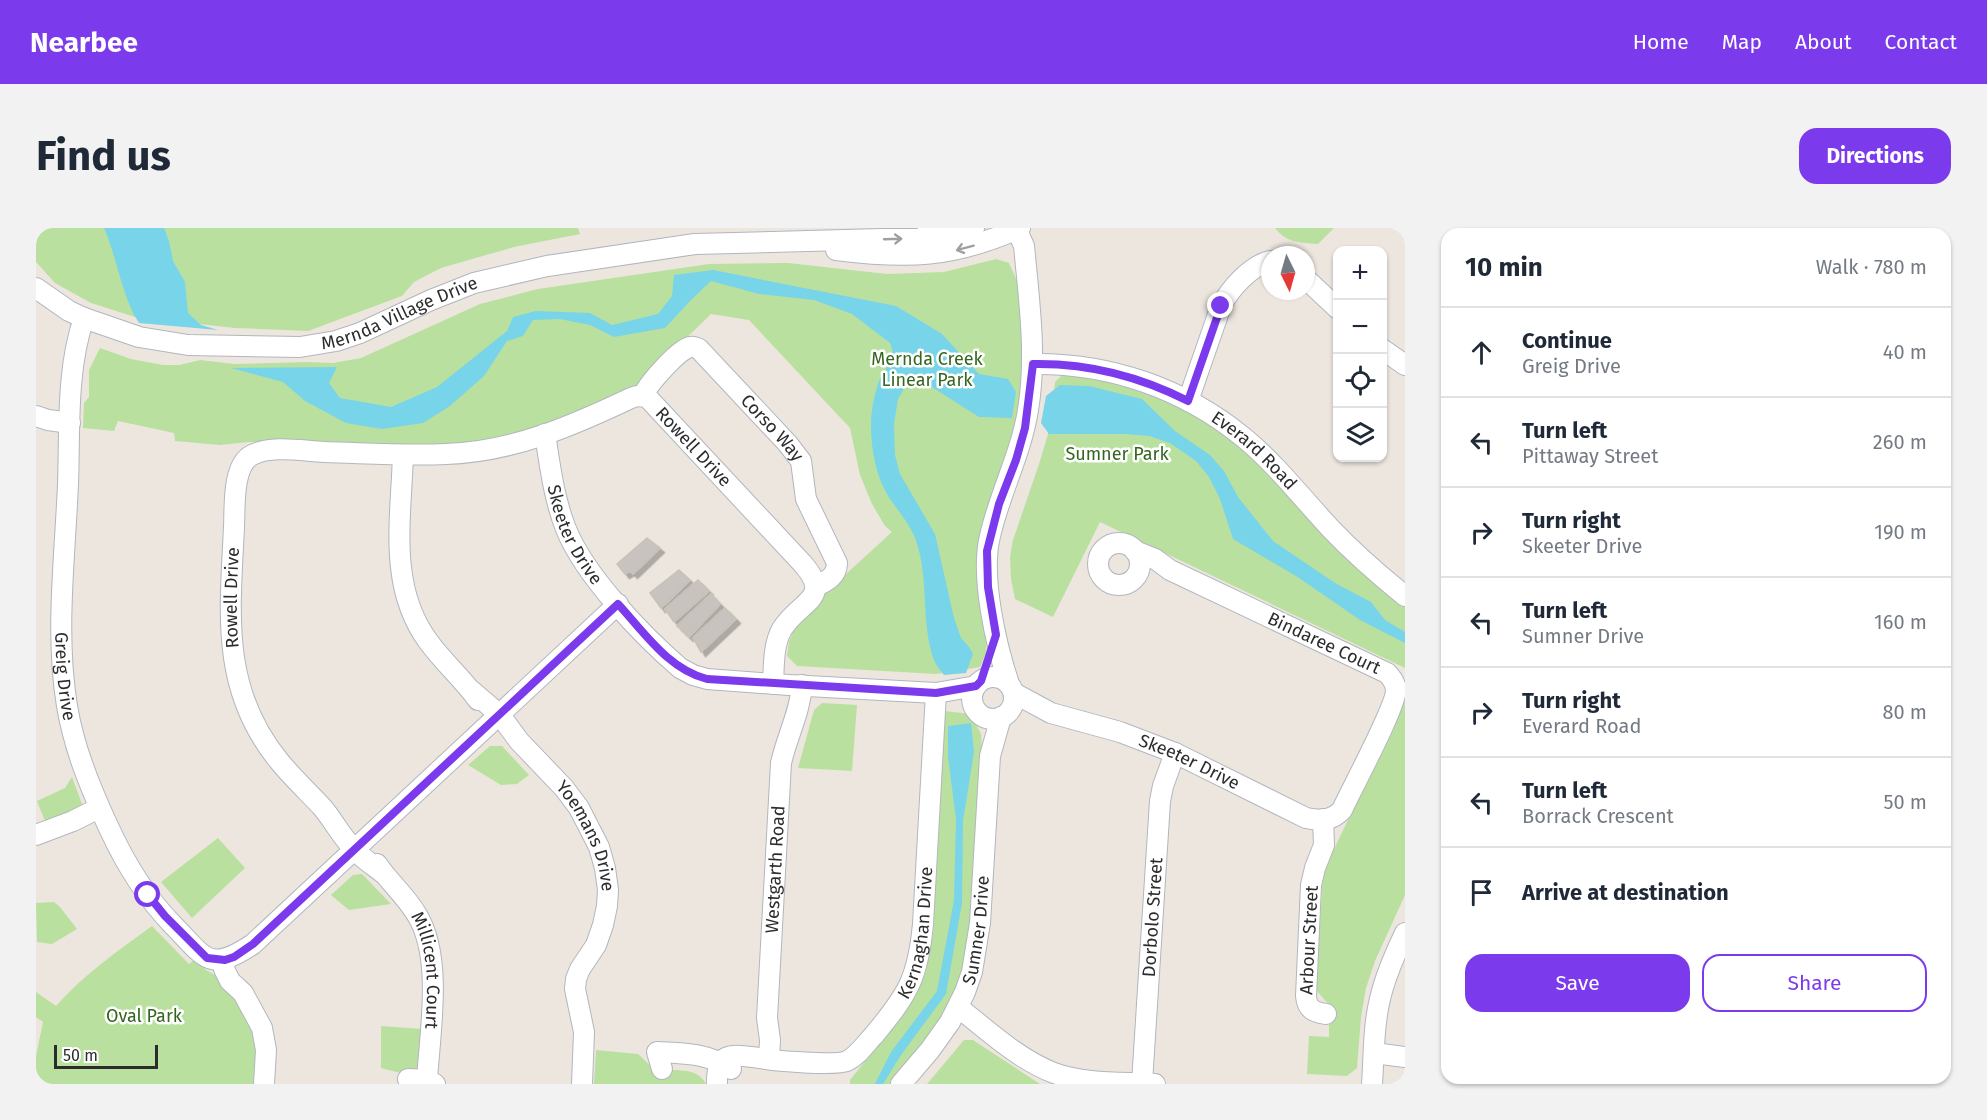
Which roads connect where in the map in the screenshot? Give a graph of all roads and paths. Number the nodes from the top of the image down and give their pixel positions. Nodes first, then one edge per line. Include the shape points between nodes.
1 (974, 228) edge
2 (1012, 230) edge
3 (738, 235) edge
4 (771, 242) junction
5 (1261, 265) edge
6 (1315, 287) edge
7 (36, 288) edge
8 (1333, 304) edge
9 (90, 321) junction
10 (1387, 352) edge
11 (1033, 364) junction
12 (1405, 364) edge
13 (643, 396) junction
14 (1188, 401) junction
15 (36, 416) edge
16 (70, 420) junction
17 (545, 434) junction
18 (403, 455) junction
19 (1135, 551) junction
20 (1170, 570) junction
21 (1137, 575) junction
22 (817, 586) junction
23 (1405, 596) edge
24 (618, 604) junction
25 (996, 635) junction
26 (979, 683) junction
27 (773, 684) junction
28 (798, 685) junction
29 (1011, 688) junction
30 (936, 693) junction
31 (976, 709) junction
32 (1052, 713) junction
33 (1004, 715) junction
34 (496, 718) junction
35 (1175, 753) junction
36 (990, 756) junction
37 (101, 811) junction
38 (1323, 819) junction
39 (36, 835) edge
40 (358, 846) junction
41 (1405, 933) edge
42 (227, 965) junction
43 (955, 1011) junction
44 (1326, 1014) dead end
45 (1374, 1053) junction
46 (1405, 1057) edge
47 (764, 1059) junction
48 (662, 1069) dead end
49 (725, 1072) edge
50 (1058, 1079) edge
51 (424, 1081) edge
52 (1143, 1083) edge
53 (264, 1084) edge
54 (582, 1084) edge
55 (717, 1084) edge
56 (901, 1084) edge
57 (1155, 1084) edge
58 (1372, 1084) edge

4 -> 1 street, Mernda Village Drive via 919,238
2 -> 4 street, Mernda Village Drive via 931,255 871,254
2 - 11 street via 1024,246
3 - 4 street, Mernda Village Drive
3 - 9 street, Mernda Village Drive via 498,276 431,300 360,333 314,345 188,345 138,337
5 - 14 street via 1227,294
6 - 8 street
7 - 9 street, Mernda Village Drive
9 - 16 street, Greig Drive via 75,348
10 - 12 street
11 - 14 street, Everard Road via 1076,366 1125,375
11 - 25 street via 1025,428 987,551
13 - 17 street, Rowell Drive
13 - 22 street, Rowell Drive via 813,575
13 - 22 street, Corso Way via 651,381 694,346 788,444 801,461 806,499 837,563 832,578
14 - 23 street, Everard Road via 1245,438 1355,553
15 - 16 street
16 - 37 street, Greig Drive via 62,615 64,683 74,737
17 - 18 street, Rowell Drive via 477,452
17 - 24 street, Skeeter Drive via 554,491 567,530 591,572
18 - 34 street, Yoemans Drive via 400,569 416,623 427,641
18 - 40 street, Rowell Drive via 282,450 256,453 241,466 236,490 230,614 235,672 243,697 279,760
19 - 20 street, Bindaree Court
19 - 21 street via 1140,563
19 - 21 street, Bindaree Court via 1124,544 1111,545 1101,554 1098,567 1104,578 1115,584 1127,583
20 - 21 street, Bindaree Court via 1156,568
20 - 38 street, Bindaree Court via 1387,673 1393,680 1396,688 1391,707 1342,810
22 - 27 street via 777,640
24 - 27 street, Skeeter Drive via 668,657 693,675
24 - 34 street
25 - 26 street
25 - 29 street
26 - 29 street via 992,677 1004,680
26 - 30 street, Skeeter Drive
26 - 31 street via 973,692
27 - 28 street, Skeeter Drive
28 - 30 street, Skeeter Drive
28 - 47 street, Westgarth Road via 794,722 782,763 767,1018 761,1039
29 - 32 street, Skeeter Drive
29 - 33 street via 1013,704
30 - 31 street, Skeeter Drive
30 - 47 street, Kernaghan Drive via 921,951 907,992 862,1049 847,1061
31 - 33 street via 988,718
31 - 36 street, Sumner Drive
32 - 33 street, Skeeter Drive
32 - 35 street, Skeeter Drive
33 - 36 street, Sumner Drive
34 - 40 street
34 - 54 street, Yoemans Drive via 579,808 605,868 608,890 603,925 576,979 576,1000 584,1032
35 - 38 street, Skeeter Drive via 1306,818
35 - 52 street, Dorbolo Street via 1160,801
36 - 43 street, Sumner Drive via 977,949
37 - 39 street
37 - 42 street, Greig Drive via 148,895 165,916 207,958
38 - 44 street, Arbour Street via 1324,845 1311,885 1306,996 1312,1011
40 - 42 street
40 - 51 street, Millicent Court via 418,916 430,947 433,983
41 - 45 street via 1380,999
42 - 53 street via 230,981 243,993 265,1039
43 - 50 street
43 - 56 street, Sumner Drive via 930,1050
45 - 46 street
45 - 58 street
47 - 49 street, Kernaghan Drive via 742,1062
48 - 49 street via 657,1052 699,1054
49 - 55 street via 718,1068
50 - 52 street
52 - 57 street

